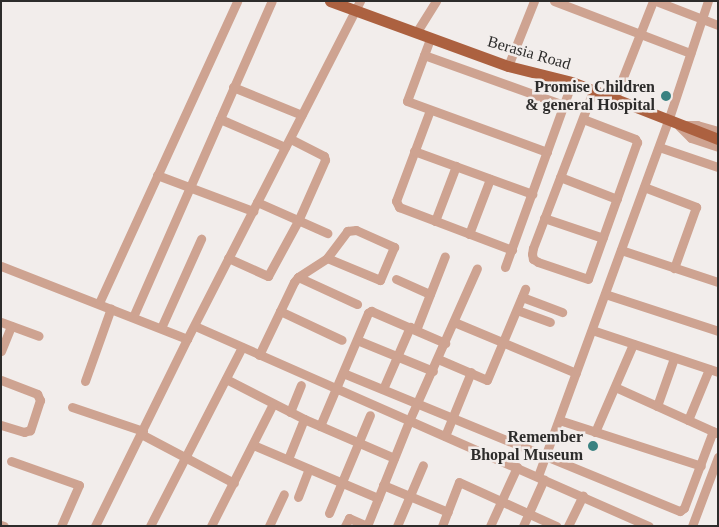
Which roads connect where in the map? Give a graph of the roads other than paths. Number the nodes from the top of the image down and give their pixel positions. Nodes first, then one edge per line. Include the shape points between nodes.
1 (237, 1) edge
2 (272, 1) edge
3 (330, 1) edge
4 (436, 1) edge
5 (554, 1) edge
6 (654, 1) edge
7 (708, 1) edge
8 (531, 2) edge
9 (358, 6) edge
10 (702, 19) junction
11 (718, 25) edge
12 (416, 33) junction
13 (640, 34) junction
14 (430, 39) junction
15 (690, 53) junction
16 (424, 55) junction
17 (508, 66) junction
18 (572, 82) junction
19 (233, 87) junction
20 (593, 91) junction
21 (614, 100) junction
22 (564, 105) junction
23 (430, 110) junction
24 (302, 115) junction
25 (220, 119) junction
26 (583, 119) junction
27 (668, 121) junction
28 (679, 126) junction
29 (718, 132) edge
30 (290, 139) junction
31 (718, 139) edge
32 (659, 147) junction
33 (718, 147) edge
34 (285, 148) junction
35 (414, 151) junction
36 (547, 152) junction
37 (456, 166) junction
38 (718, 167) edge
39 (157, 175) junction
40 (560, 177) junction
41 (490, 179) junction
42 (189, 187) junction
43 (644, 188) junction
44 (532, 194) junction
45 (617, 199) junction
46 (255, 206) junction
47 (544, 218) junction
48 (298, 221) junction
49 (435, 221) junction
50 (327, 233) dead end
51 (469, 234) junction
52 (603, 238) junction
53 (201, 239) dead end
54 (512, 250) junction
55 (621, 250) junction
56 (445, 256) dead end
57 (228, 258) junction
58 (327, 258) junction
59 (1, 266) edge
60 (505, 267) dead end
61 (477, 268) dead end
62 (674, 268) junction
63 (298, 277) junction
64 (396, 279) dead end
65 (718, 282) edge
66 (430, 294) junction
67 (605, 294) junction
68 (99, 303) junction
69 (357, 304) dead end
70 (111, 308) junction
71 (517, 310) junction
72 (280, 312) junction
73 (562, 312) dead end
74 (133, 317) junction
75 (1, 322) edge
76 (454, 322) junction
77 (550, 322) dead end
78 (11, 326) junction
79 (195, 326) junction
80 (162, 328) junction
81 (413, 328) junction
82 (592, 330) junction
83 (718, 331) edge
84 (39, 336) dead end
85 (187, 339) junction
86 (342, 340) dead end
87 (357, 340) junction
88 (445, 343) junction
89 (502, 343) junction
90 (633, 344) junction
91 (242, 347) junction
92 (1, 351) edge
93 (259, 355) junction
94 (397, 357) junction
95 (674, 358) junction
96 (438, 360) junction
97 (433, 371) junction
98 (713, 371) edge
99 (471, 372) junction
100 (343, 373) junction
101 (576, 373) junction
102 (226, 379) junction
103 (1, 380) edge
104 (85, 381) dead end
105 (301, 385) dead end
106 (614, 387) junction
107 (337, 389) junction
108 (383, 389) junction
109 (273, 404) junction
110 (418, 404) junction
111 (656, 406) junction
112 (72, 407) dead end
113 (290, 412) junction
114 (370, 415) dead end
115 (304, 419) junction
116 (452, 419) junction
117 (559, 420) junction
118 (688, 420) junction
119 (409, 421) junction
120 (1, 425) edge
121 (320, 426) junction
122 (595, 432) junction
123 (715, 432) edge
124 (142, 433) junction
125 (445, 436) junction
126 (357, 443) junction
127 (253, 445) junction
128 (185, 457) junction
129 (545, 457) junction
130 (718, 457) edge
131 (394, 458) junction
132 (288, 459) junction
133 (12, 461) dead end
134 (423, 465) dead end
135 (701, 466) junction
136 (516, 467) junction
137 (309, 469) junction
138 (541, 478) junction
139 (714, 479) edge
140 (234, 483) junction
141 (342, 483) junction
142 (383, 485) junction
143 (284, 494) dead end
144 (583, 495) junction
145 (410, 496) junction
146 (298, 498) dead end
147 (378, 498) junction
148 (501, 501) junction
149 (448, 512) junction
150 (330, 513) dead end
151 (528, 514) junction
152 (273, 525) edge
153 (60, 526) edge
154 (95, 526) edge
155 (150, 526) edge
156 (211, 526) edge
157 (345, 526) edge
158 (367, 526) edge
159 (397, 526) edge
160 (442, 526) edge
161 (490, 526) edge
162 (523, 526) edge
163 (556, 526) edge
164 (568, 526) edge
165 (649, 526) edge
166 (692, 526) edge

1 - 39 street
2 - 19 street
3 - 9 main road, Berasia Road
4 - 12 street
5 - 13 street
6 - 10 street
6 - 13 street
7 - 10 street
8 - 17 street
9 - 12 main road, Berasia Road
9 - 24 street
10 - 11 street
10 - 15 street
12 - 14 main road, Berasia Road
13 - 15 street
13 - 21 street
14 - 16 street
14 - 17 main road, Berasia Road
15 - 27 street
16 - 22 street
16 - 23 street via 407,101
17 - 18 main road, Berasia Road
18 - 20 main road, Berasia Road
18 - 22 street
19 - 24 street
19 - 25 street
20 - 21 main road, Berasia Road
20 - 26 street
21 - 27 main road, Berasia Road
22 - 36 street
23 - 35 street
23 - 36 street
24 - 30 street
25 - 34 street
25 - 42 street
26 - 40 street
26 - 45 street via 637,142
27 - 28 main road, Berasia Road
27 - 32 street
28 - 29 street via 697,125
28 - 31 main road, Berasia Road
28 - 33 street via 691,138
30 - 34 street
30 - 48 street via 324,156 325,160
32 - 38 street
32 - 43 street
34 - 46 street
35 - 37 street
35 - 49 street via 396,201 400,207
36 - 44 street
37 - 41 street
37 - 49 street
39 - 42 street
39 - 68 street
40 - 45 street
40 - 47 street
41 - 44 street
41 - 51 street
42 - 46 street
42 - 74 street
43 - 55 street
43 - 62 street via 696,206
44 - 54 street
45 - 52 street
46 - 48 street
46 - 57 street
47 - 52 street
47 - 52 street via 533,248 534,259 584,280 589,276
48 - 50 street
48 - 57 street via 268,276
49 - 51 street
51 - 54 street
53 - 80 street
54 - 60 street
55 - 62 street
55 - 67 street
56 - 66 street
57 - 79 street
58 - 58 street via 352,229 394,247 380,280
58 - 63 street
59 - 68 street
61 - 76 street
62 - 65 street
63 - 69 street
63 - 72 street
64 - 66 street
66 - 81 street
67 - 82 street
67 - 83 street
68 - 70 street
70 - 74 street
70 - 104 street
71 - 73 street via 524,293
71 - 77 street
71 - 89 street
72 - 86 street
72 - 93 street
74 - 80 street
75 - 78 street
76 - 88 street
76 - 89 street
78 - 84 street
78 - 92 street
79 - 85 street
79 - 91 street
80 - 85 street
81 - 87 street via 372,311
81 - 88 street
81 - 94 street
82 - 90 street
82 - 101 street
85 - 124 street
87 - 94 street
87 - 100 street
88 - 96 street
89 - 99 street via 487,380
89 - 101 street
90 - 95 street
90 - 106 street
91 - 93 street
91 - 102 street
93 - 107 street
94 - 97 street
94 - 108 street
95 - 98 street
95 - 111 street
96 - 97 street
96 - 99 street
97 - 110 street
98 - 118 street
99 - 116 street
100 - 107 street
100 - 108 street
101 - 117 street
102 - 109 street
102 - 128 street
103 - 120 street via 37,394 40,400 30,430 24,432
105 - 113 street
106 - 111 street
106 - 122 street
107 - 119 street
107 - 121 street
108 - 110 street
109 - 113 street
109 - 127 street
110 - 116 street
110 - 119 street
111 - 118 street
112 - 124 street
113 - 115 street
114 - 126 street
115 - 121 street
115 - 132 street
116 - 125 street
116 - 129 street
117 - 122 street
117 - 129 street
118 - 123 street
119 - 125 street
119 - 131 street
121 - 126 street
122 - 135 street
123 - 135 street
124 - 128 street
124 - 154 street
125 - 136 street
126 - 131 street
126 - 141 street
127 - 132 street
127 - 140 street
128 - 140 street
128 - 155 street
129 - 135 street via 680,510 684,508
129 - 138 street
130 - 139 street
131 - 142 street
132 - 137 street
133 - 153 street via 78,485
134 - 145 street
136 - 138 street
136 - 148 street
137 - 141 street
137 - 146 street
138 - 144 street
138 - 151 street
139 - 166 street
140 - 156 street
141 - 147 street
141 - 150 street
142 - 145 street
142 - 147 street
143 - 152 street
144 - 164 street
144 - 165 street
145 - 149 street
145 - 159 street
147 - 158 street
148 - 149 street via 459,482
148 - 151 street
148 - 161 street
149 - 160 street
151 - 162 street
151 - 163 street
157 - 158 street via 349,518

